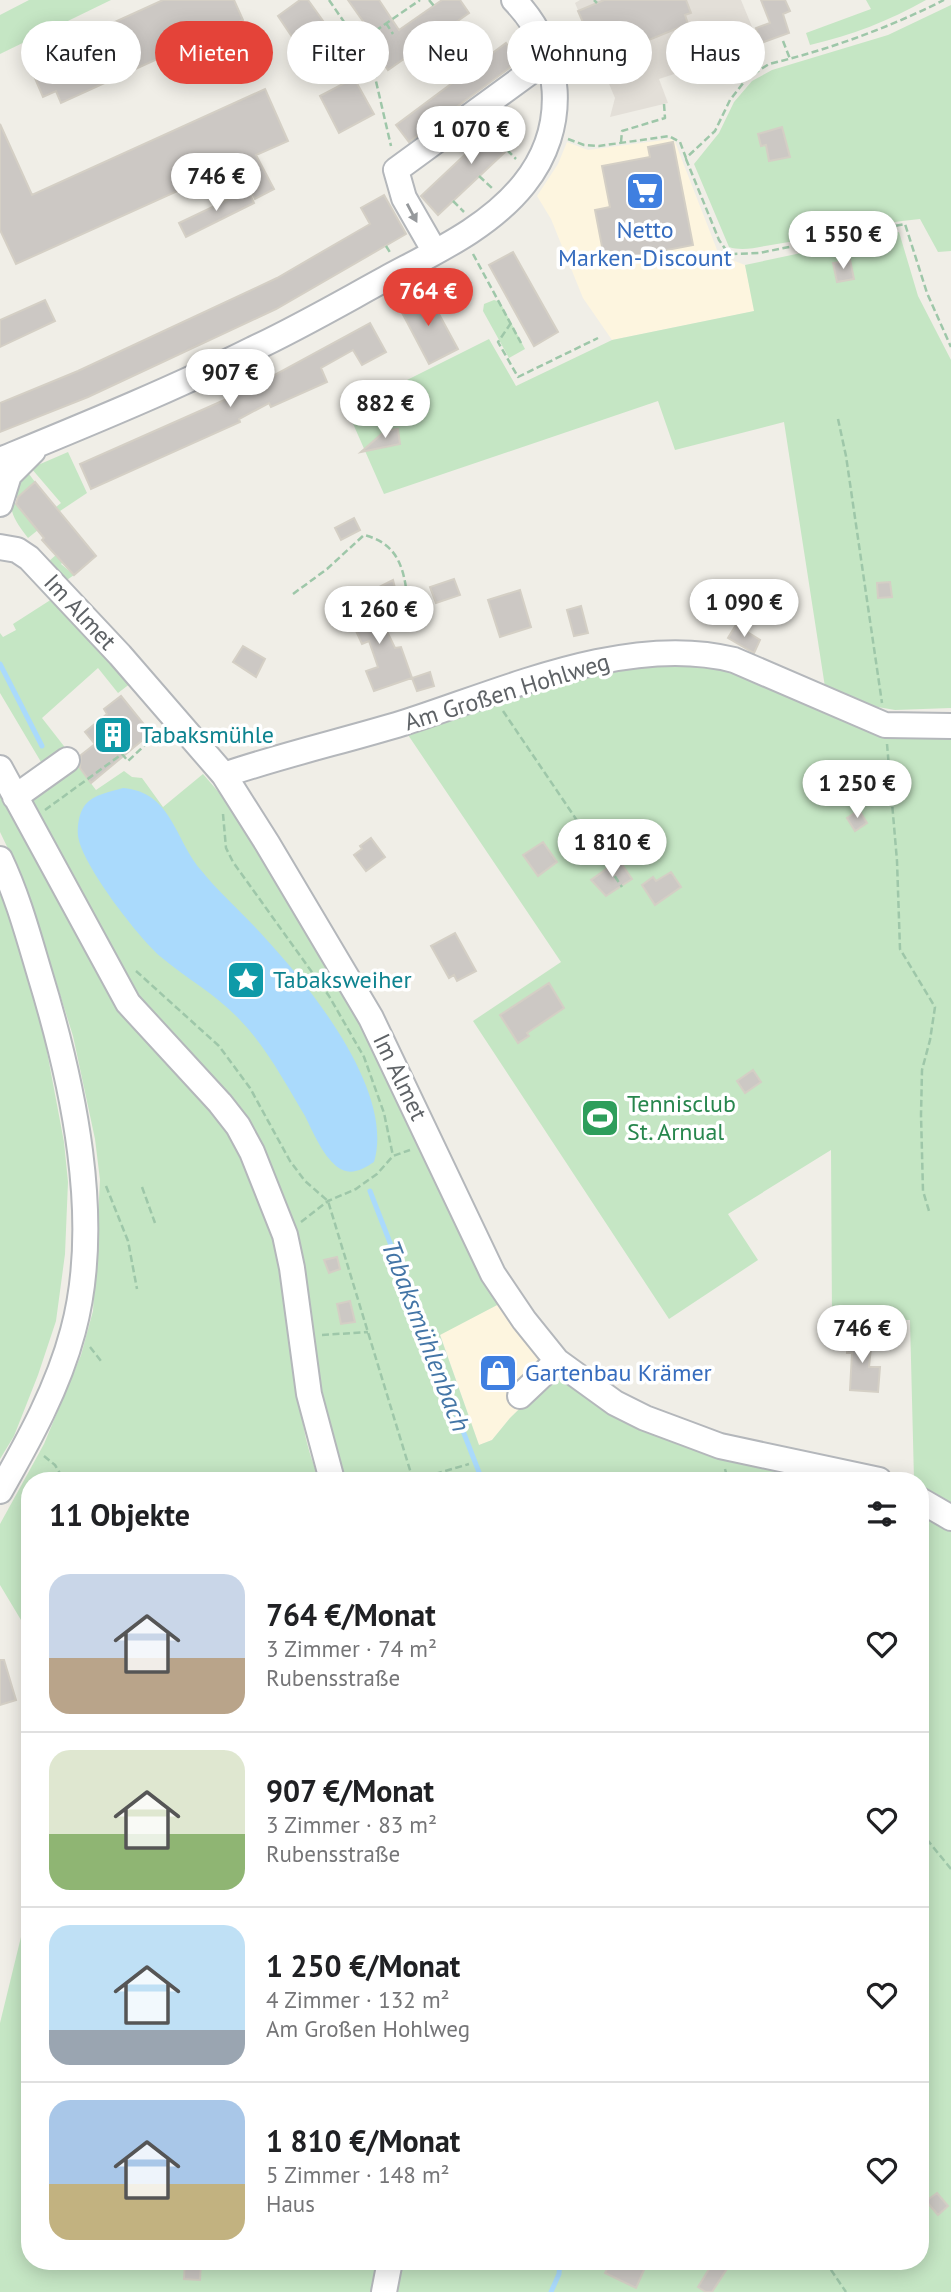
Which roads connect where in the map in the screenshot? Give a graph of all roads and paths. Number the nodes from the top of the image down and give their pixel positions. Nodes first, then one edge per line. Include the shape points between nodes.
1 (329, 0) edge
2 (420, 0) edge
3 (429, 0) edge
4 (514, 0) edge
5 (944, 0) edge
6 (433, 6) dead end
7 (343, 21) edge
8 (389, 21) edge
9 (530, 21) edge
10 (389, 28) edge
11 (393, 34) dead end
12 (783, 41) dead end
13 (790, 59) junction
14 (376, 84) edge
15 (514, 84) edge
16 (553, 84) edge
17 (664, 104) dead end
18 (552, 133) junction
19 (621, 142) junction
20 (507, 150) dead end
21 (686, 159) junction
22 (519, 161) dead end
23 (396, 170) junction
24 (479, 176) dead end
25 (492, 189) dead end
26 (453, 201) dead end
27 (463, 224) junction
28 (386, 246) dead end
29 (435, 252) junction
30 (391, 254) dead end
31 (511, 323) junction
32 (598, 338) dead end
33 (521, 342) dead end
34 (951, 347) edge
35 (838, 419) dead end
36 (44, 442) junction
37 (0, 460) edge
38 (0, 504) edge
39 (0, 547) edge
40 (406, 588) dead end
41 (293, 594) dead end
42 (492, 693) junction
43 (176, 720) junction
44 (885, 725) junction
45 (951, 726) edge
46 (67, 760) dead end
47 (0, 768) edge
48 (224, 775) junction
49 (15, 797) junction
50 (224, 807) dead end
51 (40, 813) dead end
52 (0, 859) edge
53 (622, 887) dead end
54 (134, 970) dead end
55 (105, 1184) dead end
56 (142, 1187) dead end
57 (328, 1201) junction
58 (929, 1211) dead end
59 (155, 1223) dead end
60 (285, 1235) junction
61 (137, 1289) dead end
62 (368, 1332) junction
63 (301, 1336) junction
64 (557, 1361) junction
65 (520, 1396) dead end
66 (27, 1443) junction
67 (469, 1464) dead end
68 (59, 1472) edge
69 (330, 1472) edge
70 (412, 1472) edge
71 (442, 1472) edge
72 (842, 1472) edge
73 (0, 1491) edge
74 (929, 1505) edge
75 (951, 1518) edge
76 (929, 1842) edge
77 (951, 1869) edge
78 (388, 2270) edge
79 (831, 2270) edge
80 (384, 2292) edge
81 (846, 2292) edge

1 - 7 path
2 - 8 path
3 - 6 path
4 - 9 street
5 - 13 path via 886,28
10 - 11 path
12 - 13 path
13 - 21 path via 769,64 747,78 715,131
14 - 23 path
15 - 23 street
16 - 18 street
17 - 19 path via 665,118 622,131
18 - 19 path via 584,145
18 - 27 street via 544,155 522,186 495,213
19 - 21 path via 669,136 680,142
20 - 22 path
21 - 34 path via 719,240 734,254 779,250 905,224 927,293
23 -> 29 street via 404,198
24 - 25 path
26 - 27 path
27 - 29 street
27 - 31 path
28 - 30 path
29 - 36 street via 252,350
31 - 32 path via 498,342 518,377
31 - 33 path
35 - 44 path
36 - 37 street
36 - 38 street via 9,475
39 - 43 street, Im Almet via 18,550 29,558
40 - 41 path via 403,569 392,549 364,535
42 - 44 street, Am Großen Hohlweg via 574,667 637,655 709,653
42 - 48 street, Am Großen Hohlweg
42 - 53 path
43 - 48 street, Im Almet
43 - 51 path via 128,761 122,754
44 - 45 street, Am Großen Hohlweg
44 - 58 path via 900,949 935,1007 922,1070 923,1191
46 - 49 street
47 - 49 street
48 - 64 street, Im Almet via 371,1017 494,1274 515,1309
49 - 60 street via 128,1003 238,1126
50 - 57 path via 223,830 233,862 329,996 364,1057 384,1113 393,1156 356,1189
52 - 66 street via 15,891 59,1037 79,1141 84,1220 74,1329
54 - 57 path via 219,1046 250,1088 289,1161
55 - 61 path via 128,1241
56 - 59 path
57 - 60 path
57 - 62 path
60 - 63 street
62 - 63 path
62 - 70 path
63 - 69 street via 309,1394
64 - 65 street
64 - 72 street, Im Almet via 615,1403 645,1418 720,1446
66 - 68 path
66 - 73 street
67 - 71 path
74 - 75 street
76 - 77 path
78 - 80 street
79 - 81 path

